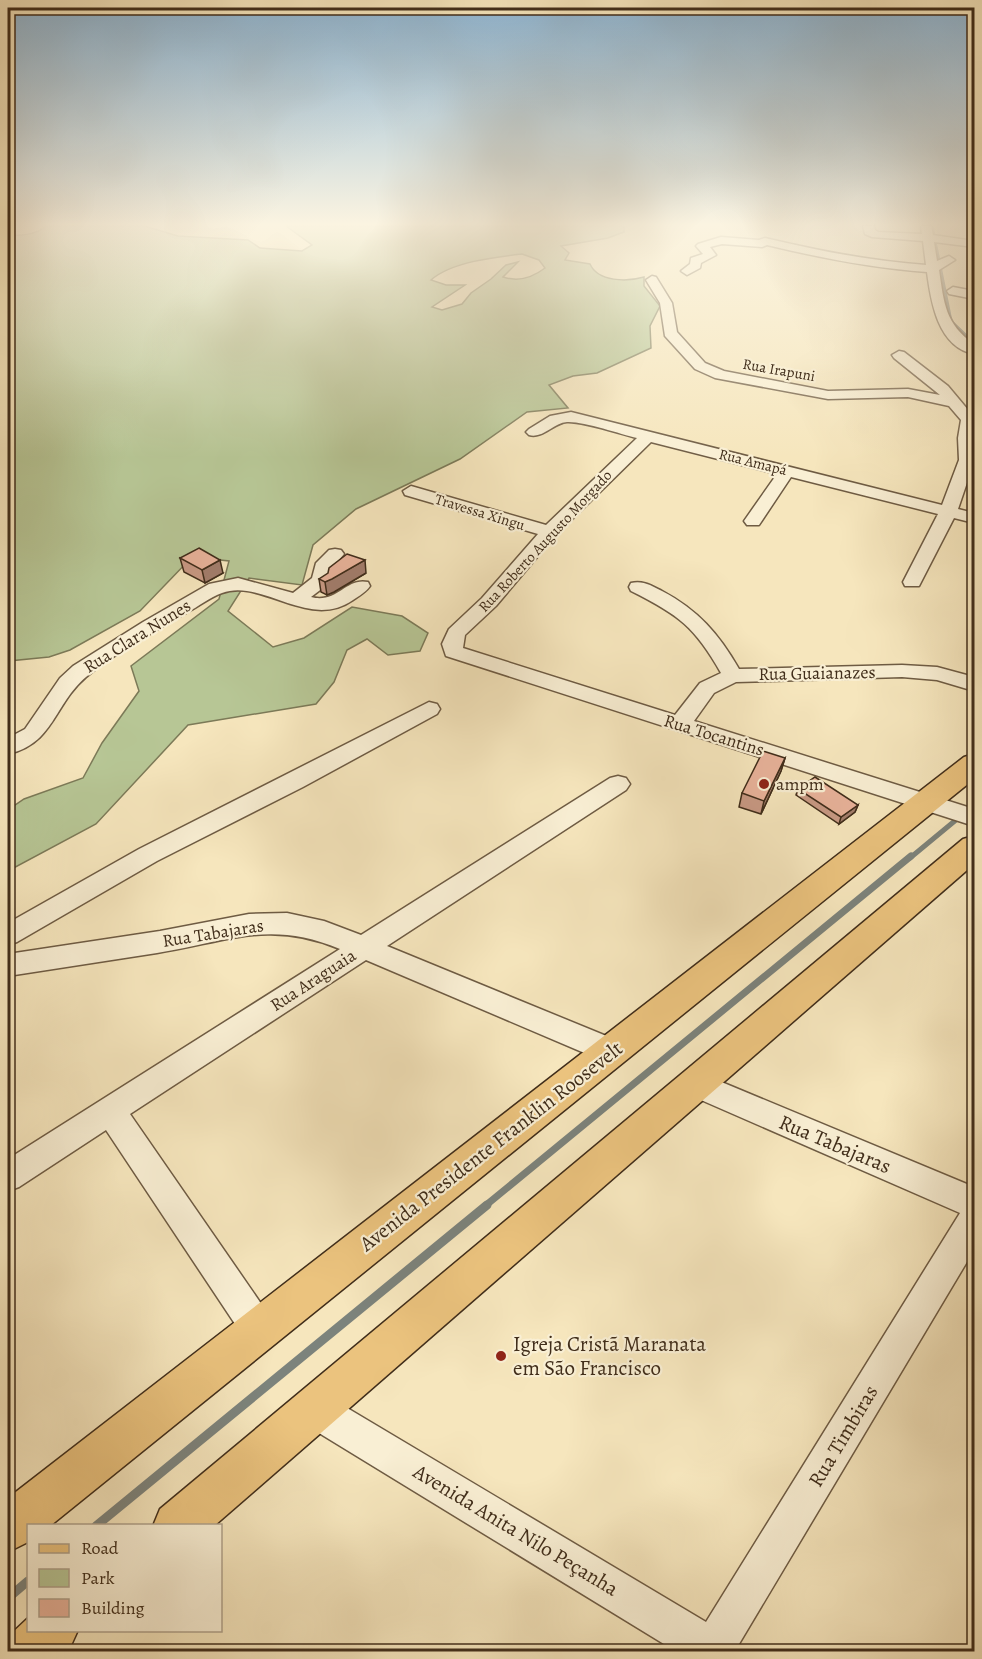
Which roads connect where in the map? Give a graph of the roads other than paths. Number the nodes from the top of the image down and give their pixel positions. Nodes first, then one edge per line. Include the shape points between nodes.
1 (666, 303) edge
2 (947, 303) edge
3 (958, 320) dead end
4 (975, 338) edge
5 (975, 350) edge
6 (899, 355) dead end
7 (956, 403) junction
8 (534, 432) dead end
9 (648, 436) junction
10 (971, 461) edge
11 (787, 471) junction
12 (411, 491) dead end
13 (948, 512) junction
14 (975, 519) edge
15 (753, 521) dead end
16 (549, 532) junction
17 (335, 554) dead end
18 (912, 582) dead end
19 (362, 586) dead end
20 (638, 587) dead end
21 (295, 600) junction
22 (453, 652) joint
23 (733, 676) junction
24 (975, 684) edge
25 (429, 709) dead end
26 (680, 724) junction
27 (8, 747) edge
28 (975, 764) edge
29 (618, 784) dead end
30 (939, 806) junction
31 (975, 818) edge
32 (975, 847) edge
33 (8, 935) edge
34 (363, 948) junction
35 (8, 966) edge
36 (610, 1051) junction
37 (695, 1084) junction
38 (110, 1110) junction
39 (8, 1176) edge
40 (975, 1203) edge
41 (975, 1220) edge
42 (259, 1330) junction
43 (314, 1409) junction
44 (179, 1524) edge
45 (8, 1528) edge
46 (51, 1632) edge
47 (714, 1651) edge
48 (28, 1652) edge

1 - 7 street, Rua Irapuni via 670,333 707,371 828,395 908,393
2 - 5 street via 948,328
3 - 4 street
6 - 7 street
7 - 10 street via 969,420
8 - 9 street, Rua Amapá via 565,417
9 - 11 street, Rua Amapá
9 - 16 street, Rua Roberto Augusto Morgado
10 - 13 street
11 - 13 street, Rua Amapá
11 - 15 street
12 - 16 street, Travessa Xingu
13 - 14 street, Rua Amapá
13 - 18 street
16 - 22 street, Rua Roberto Augusto Morgado via 489,602 456,633
17 - 21 street via 323,567 321,580
19 - 21 street, Rua Clara Nunes via 330,605
20 - 23 street via 692,619 708,636
21 - 27 street, Rua Clara Nunes via 238,584 216,588 80,671 67,683 33,734
22 - 26 street, Rua Tocantins
23 - 24 street, Rua Guaianazes via 902,671 937,674
23 - 26 street, Rua Guaianazes via 707,688
25 - 33 street via 148,855
26 - 30 street, Rua Tocantins
28 - 30 main road, Avenida Presidente Franklin Roosevelt
29 - 34 street, Rua Araguaia
30 - 31 street, Rua Tocantins
30 - 36 main road, Avenida Presidente Franklin Roosevelt
32 - 37 main road
34 - 35 street, Rua Tabajaras via 324,931 287,923 249,924
34 - 36 street, Rua Tabajaras
34 - 38 street, Rua Araguaia
36 - 42 main road, Avenida Presidente Franklin Roosevelt
37 - 40 street, Rua Tabajaras
37 - 43 main road
38 - 39 street, Rua Araguaia
38 - 42 street
41 - 47 street, Rua Timbiras
42 - 45 main road, Avenida Presidente Franklin Roosevelt
43 - 44 main road
43 - 47 street, Avenida Anita Nilo Peçanha
46 - 48 main road

